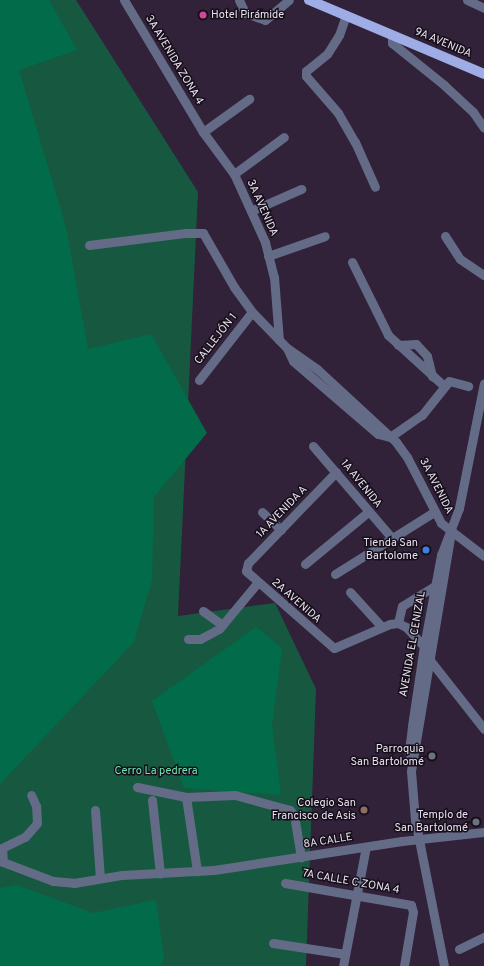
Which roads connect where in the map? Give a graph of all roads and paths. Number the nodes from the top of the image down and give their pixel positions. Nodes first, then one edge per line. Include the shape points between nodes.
1 (124, 0) edge
2 (239, 0) edge
3 (289, 0) edge
4 (308, 0) edge
5 (467, 0) edge
6 (484, 8) edge
7 (346, 15) junction
8 (392, 35) junction
9 (484, 74) edge
10 (249, 99) dead end
11 (483, 124) edge
12 (203, 132) junction
13 (284, 137) dead end
14 (234, 174) junction
15 (375, 187) dead end
16 (301, 189) dead end
17 (251, 211) junction
18 (325, 236) dead end
19 (445, 236) dead end
20 (89, 245) dead end
21 (268, 256) junction
22 (352, 262) dead end
23 (484, 275) edge
24 (252, 312) junction
25 (279, 340) junction
26 (398, 345) junction
27 (432, 376) junction
28 (198, 380) dead end
29 (484, 383) edge
30 (444, 386) junction
31 (468, 386) dead end
32 (482, 408) edge
33 (390, 437) junction
34 (313, 446) dead end
35 (336, 472) junction
36 (262, 512) dead end
37 (368, 512) junction
38 (434, 512) junction
39 (281, 530) junction
40 (451, 533) junction
41 (391, 537) junction
42 (484, 556) edge
43 (305, 564) dead end
44 (246, 569) joint
45 (336, 574) dead end
46 (258, 582) junction
47 (439, 584) junction
48 (350, 592) dead end
49 (203, 611) dead end
50 (398, 623) junction
51 (222, 625) junction
52 (382, 627) junction
53 (188, 638) dead end
54 (424, 646) junction
55 (429, 659) junction
56 (484, 729) edge
57 (412, 761) junction
58 (137, 787) dead end
59 (31, 795) dead end
60 (186, 797) junction
61 (152, 800) dead end
62 (95, 810) dead end
63 (484, 832) edge
64 (419, 841) junction
65 (366, 846) junction
66 (301, 857) junction
67 (2, 862) edge
68 (197, 871) junction
69 (160, 874) junction
70 (100, 878) junction
71 (285, 883) dead end
72 (355, 895) junction
73 (484, 937) edge
74 (273, 943) dead end
75 (459, 949) dead end
76 (345, 954) junction
77 (343, 966) edge
78 (404, 966) edge
79 (444, 966) edge

1 - 12 street, 3A AVENIDA ZONA 4
2 - 3 street via 245,13 264,20
4 - 7 main road, 9A AVENIDA
5 - 6 street
7 - 8 main road, 9A AVENIDA
7 - 15 street via 339,35 327,54 306,71 306,76 338,113 355,142
8 - 9 main road, 9A AVENIDA
8 - 11 street via 392,44 444,85
10 - 12 street
12 - 14 street, 3A AVENIDA
13 - 14 street
14 - 17 street, 3A AVENIDA
16 - 17 street
17 - 21 street, 3A AVENIDA via 265,242
18 - 21 street
19 - 23 street via 460,259
20 - 24 street via 201,232 206,236 234,287
21 - 25 street, 3A AVENIDA via 274,277
22 - 26 street via 384,329
24 - 25 street
24 - 28 street, CALLEJÓN 1
25 - 33 street, 3A AVENIDA via 287,348 293,361 378,434
26 - 27 street
26 - 27 street via 416,344 427,356
27 - 30 street
29 - 32 street, AVENIDA EL CENIZAL
30 - 31 street via 451,380
30 - 33 street via 422,414
32 - 40 street, AVENIDA EL CENIZAL
33 - 38 street, 3A AVENIDA via 407,457
34 - 35 street, 1A AVENIDA
35 - 37 street, 1A AVENIDA
35 - 39 street, 1A AVENIDA A
36 - 39 street
37 - 41 street, 1A AVENIDA
37 - 43 street
38 - 40 street, 3A AVENIDA
38 - 41 street
39 - 44 street, 1A AVENIDA A
40 - 42 street, 3A AVENIDA
40 - 47 street, AVENIDA EL CENIZAL
41 - 45 street
44 - 46 street, 2A AVENIDA
46 - 51 street
46 - 52 street, 2A AVENIDA via 334,648
47 - 50 street via 402,606
47 - 54 street, AVENIDA EL CENIZAL
47 - 55 street, AVENIDA EL CENIZAL
48 - 52 street
49 - 51 street
50 - 52 street
50 - 54 street via 406,627
51 - 53 street via 200,639
54 - 55 street
54 - 57 street, AVENIDA EL CENIZAL via 410,739 409,751
55 - 56 street
55 - 57 street, AVENIDA EL CENIZAL via 416,750
57 - 64 street, AVENIDA EL CENIZAL via 412,805
58 - 60 street
59 - 67 street via 36,806 36,823 25,837 2,848
60 - 66 street via 235,795 290,810 294,815
60 - 68 street
61 - 69 street
62 - 70 street
63 - 64 street, 8A CALLE
64 - 65 street, 8A CALLE
64 - 79 street, AVENIDA EL CENIZAL
65 - 66 street, 8A CALLE
65 - 72 street
66 - 68 street, 8A CALLE
67 - 70 street, 8A CALLE via 53,881 74,883
68 - 69 street, 8A CALLE
69 - 70 street, 8A CALLE
71 - 72 street, 7A CALLE C ZONA 4
72 - 76 street
72 - 78 street, 7A CALLE C ZONA 4 via 412,906
73 - 75 street
74 - 76 street
76 - 77 street

